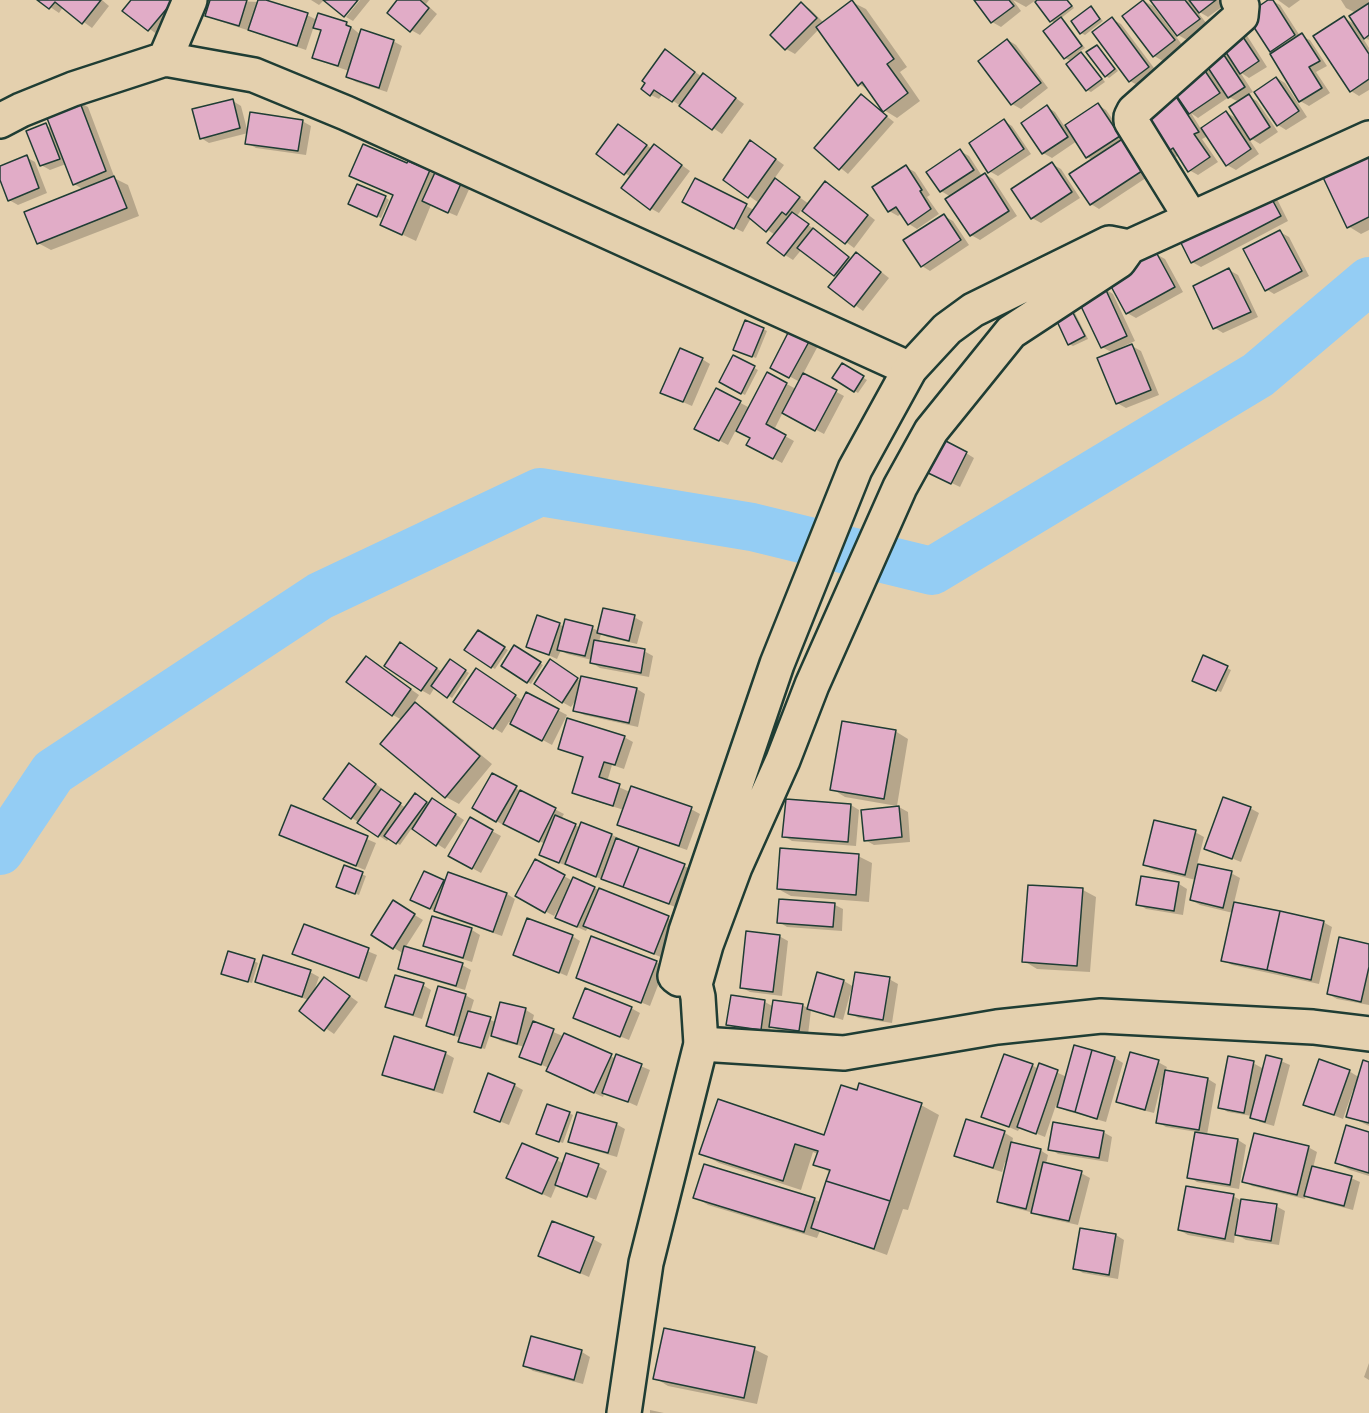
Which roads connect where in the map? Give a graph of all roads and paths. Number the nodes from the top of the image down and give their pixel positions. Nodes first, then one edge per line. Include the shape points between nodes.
1 (190, 0) edge
2 (1238, 0) edge
3 (165, 59) junction
4 (0, 121) edge
5 (1369, 138) edge
6 (1191, 218) junction
7 (1129, 247) junction
8 (910, 369) junction
9 (698, 997) junction
10 (1369, 1034) edge
11 (701, 1044) junction
12 (624, 1413) edge

1 - 3 main road
2 - 6 main road via 1241,16 1131,117
3 - 4 main road via 73,89
3 - 8 main road via 254,75 346,113
5 - 6 main road
6 - 7 main road
7 - 8 main road via 1109,243 973,310 947,328
7 - 9 main road via 1119,261 1011,332 931,431 900,486 735,867 706,945 695,984
8 - 9 main road via 855,469 777,664 690,920 675,976
9 - 11 main road
10 - 11 main road via 1313,1027 1101,1016 997,1027 844,1053
11 - 12 main road via 646,1263

